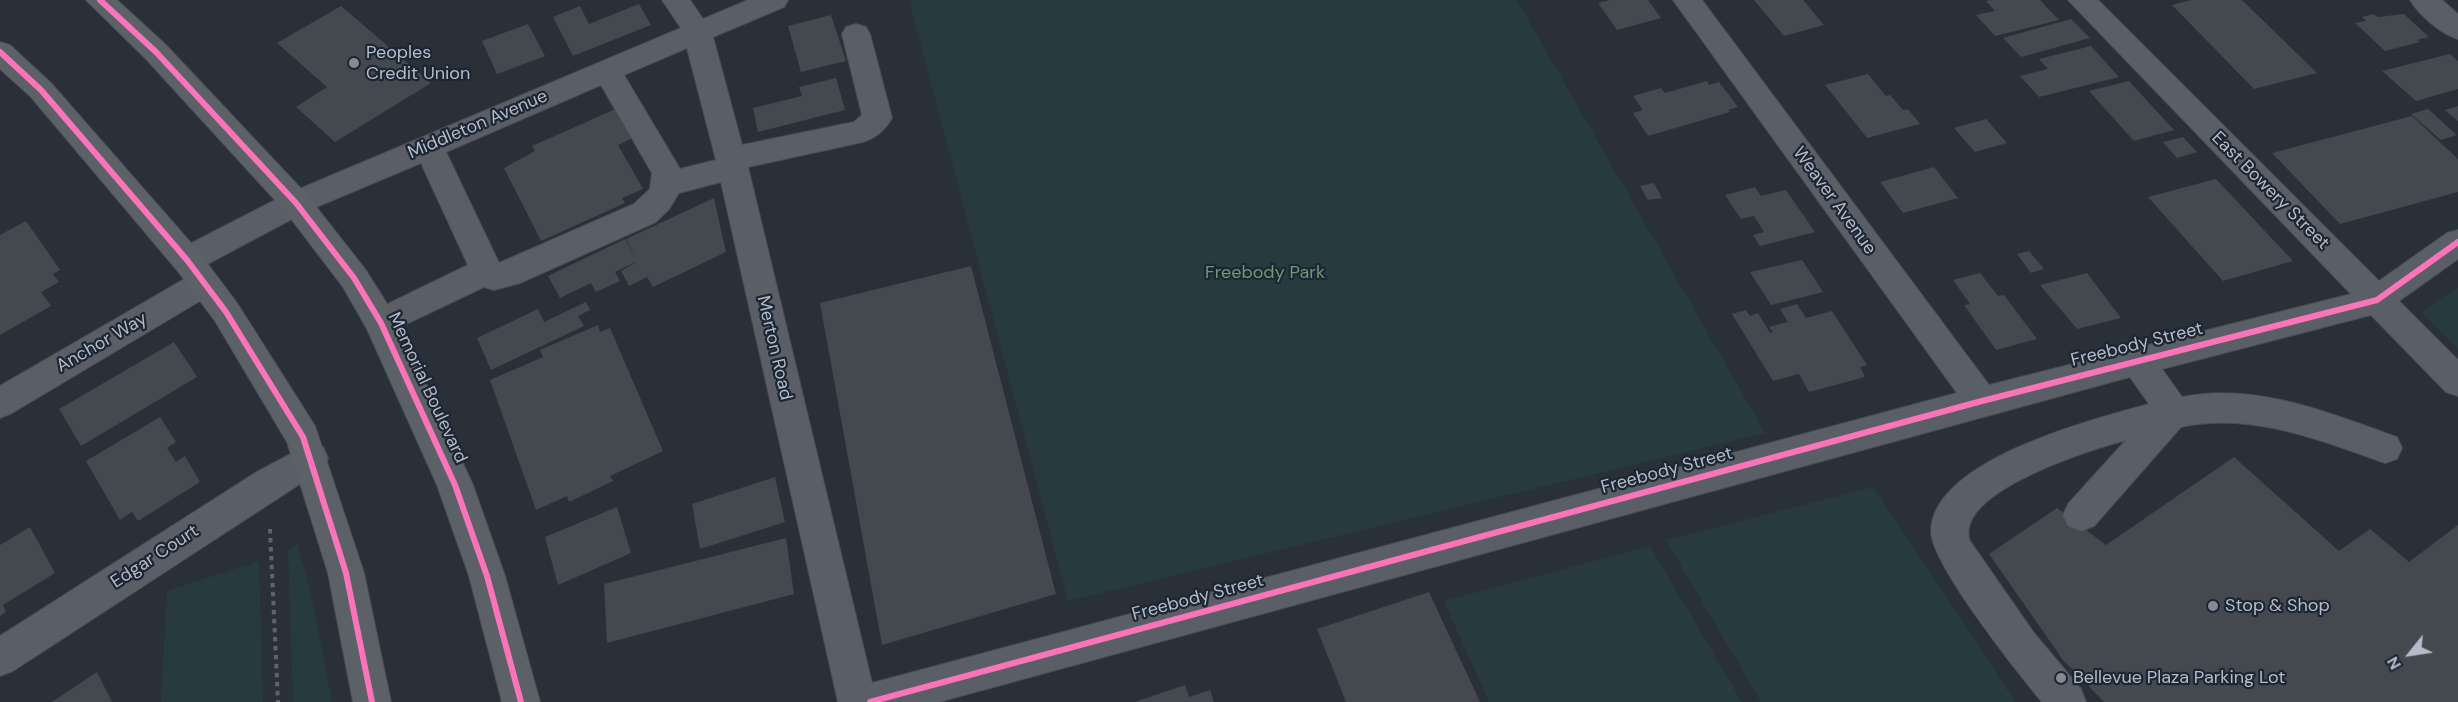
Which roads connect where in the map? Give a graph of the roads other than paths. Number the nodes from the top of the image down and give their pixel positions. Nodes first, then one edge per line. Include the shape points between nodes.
1 (100, 0) edge
2 (676, 0) edge
3 (774, 0) edge
4 (1687, 0) edge
5 (2082, 0) edge
6 (2424, 0) edge
7 (2458, 29) edge
8 (697, 31) junction
9 (856, 34) dead end
10 (0, 52) edge
11 (607, 70) junction
12 (428, 146) junction
13 (731, 163) junction
14 (668, 184) junction
15 (296, 203) junction
16 (2458, 242) edge
17 (196, 271) junction
18 (486, 271) junction
19 (2377, 300) junction
20 (381, 322) junction
21 (2138, 360) junction
22 (2458, 382) edge
23 (1982, 401) junction
24 (0, 403) edge
25 (2173, 412) junction
26 (2385, 448) dead end
27 (311, 458) junction
28 (2081, 515) dead end
29 (0, 658) edge
30 (372, 702) edge
31 (521, 702) edge
32 (857, 702) edge
33 (870, 702) edge
34 (2067, 702) edge

1 - 15 main road, Memorial Boulevard via 156,52
2 - 8 street, Merton Road
3 - 8 street, Middleton Avenue
4 - 23 street, Weaver Avenue
5 - 19 street, East Bowery Street
6 - 7 street
8 - 11 street, Middleton Avenue
8 - 13 street, Merton Road
9 - 13 street via 877,118 863,131
10 - 17 main road via 41,90
11 - 12 street, Middleton Avenue
11 - 14 street via 667,172
12 - 15 street, Middleton Avenue
12 - 18 street
13 - 14 street
13 - 32 street, Merton Road
14 - 18 street via 660,202 645,213 509,274 494,277
15 - 17 street, Middleton Avenue
15 - 20 main road, Memorial Boulevard via 354,278
16 - 19 street, Freebody Street
17 - 24 street, Anchor Way
17 - 27 main road via 297,427
18 - 20 street
19 - 21 street, Freebody Street
19 - 22 street, East Bowery Street
20 - 31 main road, Memorial Boulevard via 455,484 487,576
21 - 23 street, Freebody Street
21 - 25 street
23 - 33 street, Freebody Street
25 - 26 street via 2218,407 2257,411 2310,423
25 - 28 street
25 - 34 street via 2028,458 1970,492 1950,516 1949,531 1963,561 2030,660
27 - 29 street, Edgar Court
27 - 30 main road via 346,573

